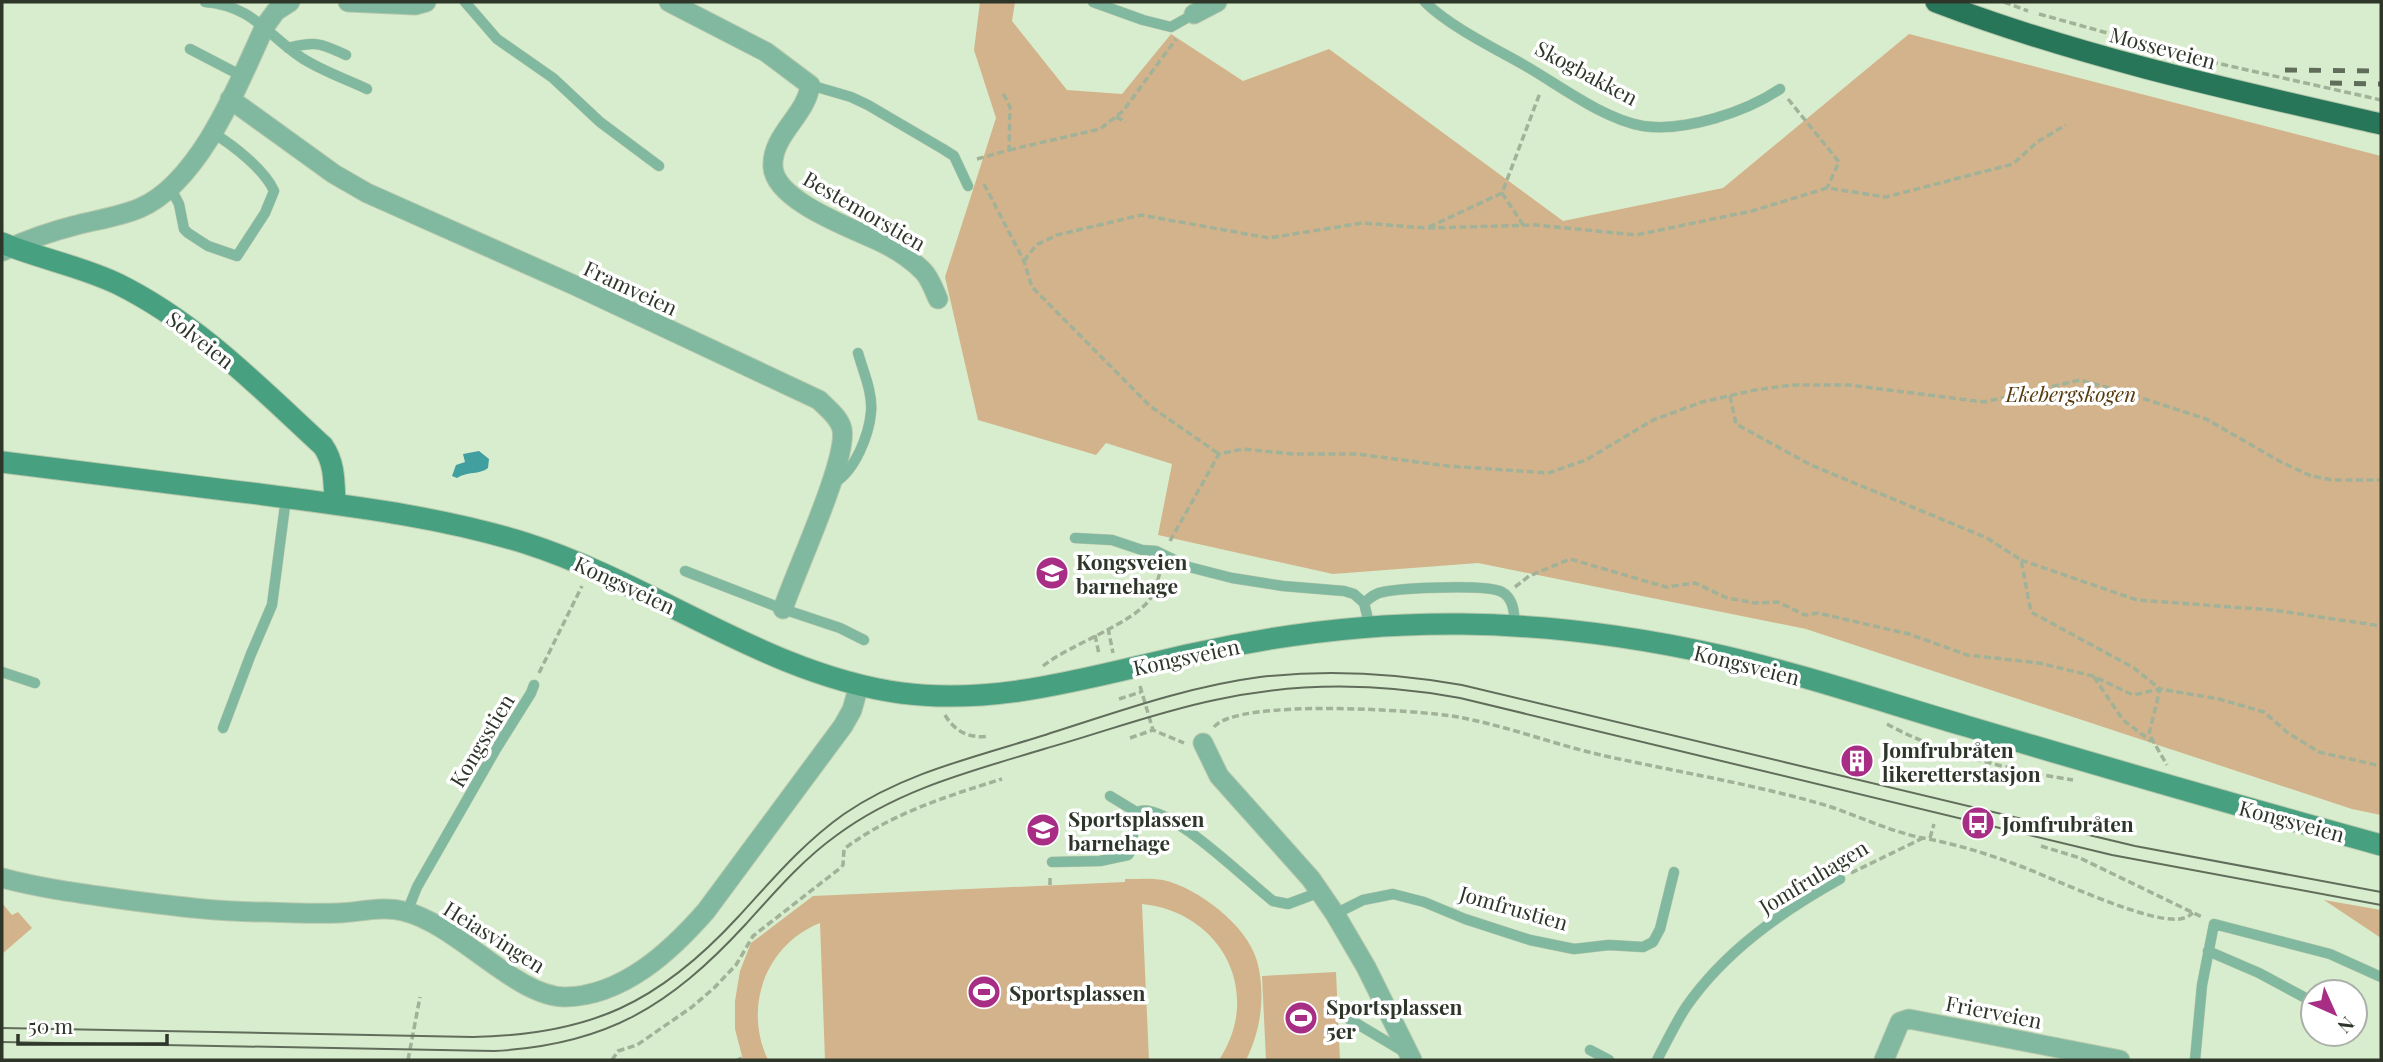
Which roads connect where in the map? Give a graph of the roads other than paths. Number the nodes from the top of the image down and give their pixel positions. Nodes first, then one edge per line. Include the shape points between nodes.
1 (205, 2) edge
2 (290, 2) edge
3 (348, 2) edge
4 (426, 2) edge
5 (465, 2) edge
6 (669, 2) edge
7 (1093, 2) edge
8 (1217, 2) edge
9 (1425, 2) edge
10 (1936, 2) edge
11 (1194, 14) joint
12 (265, 26) junction
13 (190, 48) dead end
14 (288, 48) junction
15 (346, 55) dead end
16 (242, 76) junction
17 (810, 85) junction
18 (367, 89) dead end
19 (1780, 89) road end
20 (230, 99) junction
21 (2381, 124) edge
22 (213, 133) junction
23 (659, 166) dead end
24 (968, 186) dead end
25 (170, 187) junction
26 (5, 247) edge
27 (938, 299) dead end
28 (858, 353) dead end
29 (2, 463) edge
30 (830, 484) junction
31 (286, 498) junction
32 (335, 503) junction
33 (1075, 538) dead end
34 (685, 571) dead end
35 (1364, 603) junction
36 (783, 609) junction
37 (1514, 626) junction
38 (1370, 627) junction
39 (864, 640) dead end
40 (2, 672) edge
41 (35, 683) dead end
42 (534, 685) road end
43 (859, 685) junction
44 (223, 728) dead end
45 (1203, 743) road end
46 (1110, 796) dead end
47 (1138, 813) junction
48 (2381, 845) edge
49 (1052, 862) dead end
50 (1674, 872) dead end
51 (2, 878) edge
52 (1840, 879) road end
53 (1320, 892) junction
54 (407, 912) junction
55 (1335, 914) junction
56 (2208, 951) junction
57 (2381, 977) edge
58 (2299, 994) edge
59 (1344, 1016) dead end
60 (1590, 1050) dead end
61 (1411, 1058) edge
62 (1609, 1060) edge
63 (1657, 1060) edge
64 (1884, 1060) edge
65 (2120, 1060) edge
66 (2195, 1060) edge

1 - 12 lane via 233,8
2 - 12 street
3 - 4 street
5 - 23 lane via 496,39
6 - 17 street via 766,52
7 - 11 lane via 1171,27
8 - 11 street
9 - 19 lane, Skogbakken via 1449,22 1604,112 1641,125 1699,122 1768,98
10 - 21 highway, Mosseveien via 2162,73
12 - 14 lane
12 - 16 street
13 - 16 lane
14 - 15 lane via 310,42
14 - 18 lane
16 - 20 street
17 - 24 lane via 868,105 954,156
17 - 27 street, Bestemorstien via 774,153 774,175 813,210 907,258 927,276
20 - 22 street
20 - 30 street, Framveien via 334,174 367,192 819,400 839,420 842,432
22 - 25 street
22 - 25 lane via 265,176 274,191 237,256 208,246 184,229 180,204
25 - 26 street via 141,208
26 - 32 main road, Solveien via 106,278 189,326 323,446 331,460
28 - 30 lane via 871,412 857,459
29 - 31 main road, Kongsveien
30 - 36 street, Framveien
31 - 32 main road, Kongsveien
31 - 44 lane via 272,605
32 - 43 main road, Kongsveien via 464,525 547,550 620,580 789,663
33 - 35 lane via 1112,540 1166,554 1205,572 1344,591
34 - 36 lane
35 - 37 lane via 1378,593 1485,589 1506,595 1514,608
35 - 38 lane
36 - 39 lane
37 - 38 main road, Kongsveien
37 - 48 main road, Kongsveien via 1612,635 1743,661
38 - 43 main road, Kongsveien via 1237,645 1035,690 988,696 939,696
40 - 41 lane
42 - 54 lane, Kongsstien
43 - 54 street, Heiasvingen via 843,726 706,911 677,943 635,974 581,996 546,993 526,985 430,920
45 - 53 street via 1219,775
46 - 47 lane
47 - 49 lane via 1128,855
47 - 53 lane via 1152,811 1179,825 1273,901 1288,904
50 - 55 lane, Jomfrustien via 1660,929 1653,942 1643,947 1609,944 1574,949 1530,940 1393,894 1363,900
51 - 54 street, Heiasvingen via 192,908
52 - 63 lane, Jomfruhagen via 1797,903 1721,964 1685,1008
53 - 55 street
55 - 61 street
56 - 57 lane via 2214,924 2330,954
56 - 58 lane
56 - 66 lane
59 - 61 lane
60 - 62 lane
64 - 65 street, Frierveien via 1900,1022 1909,1019

